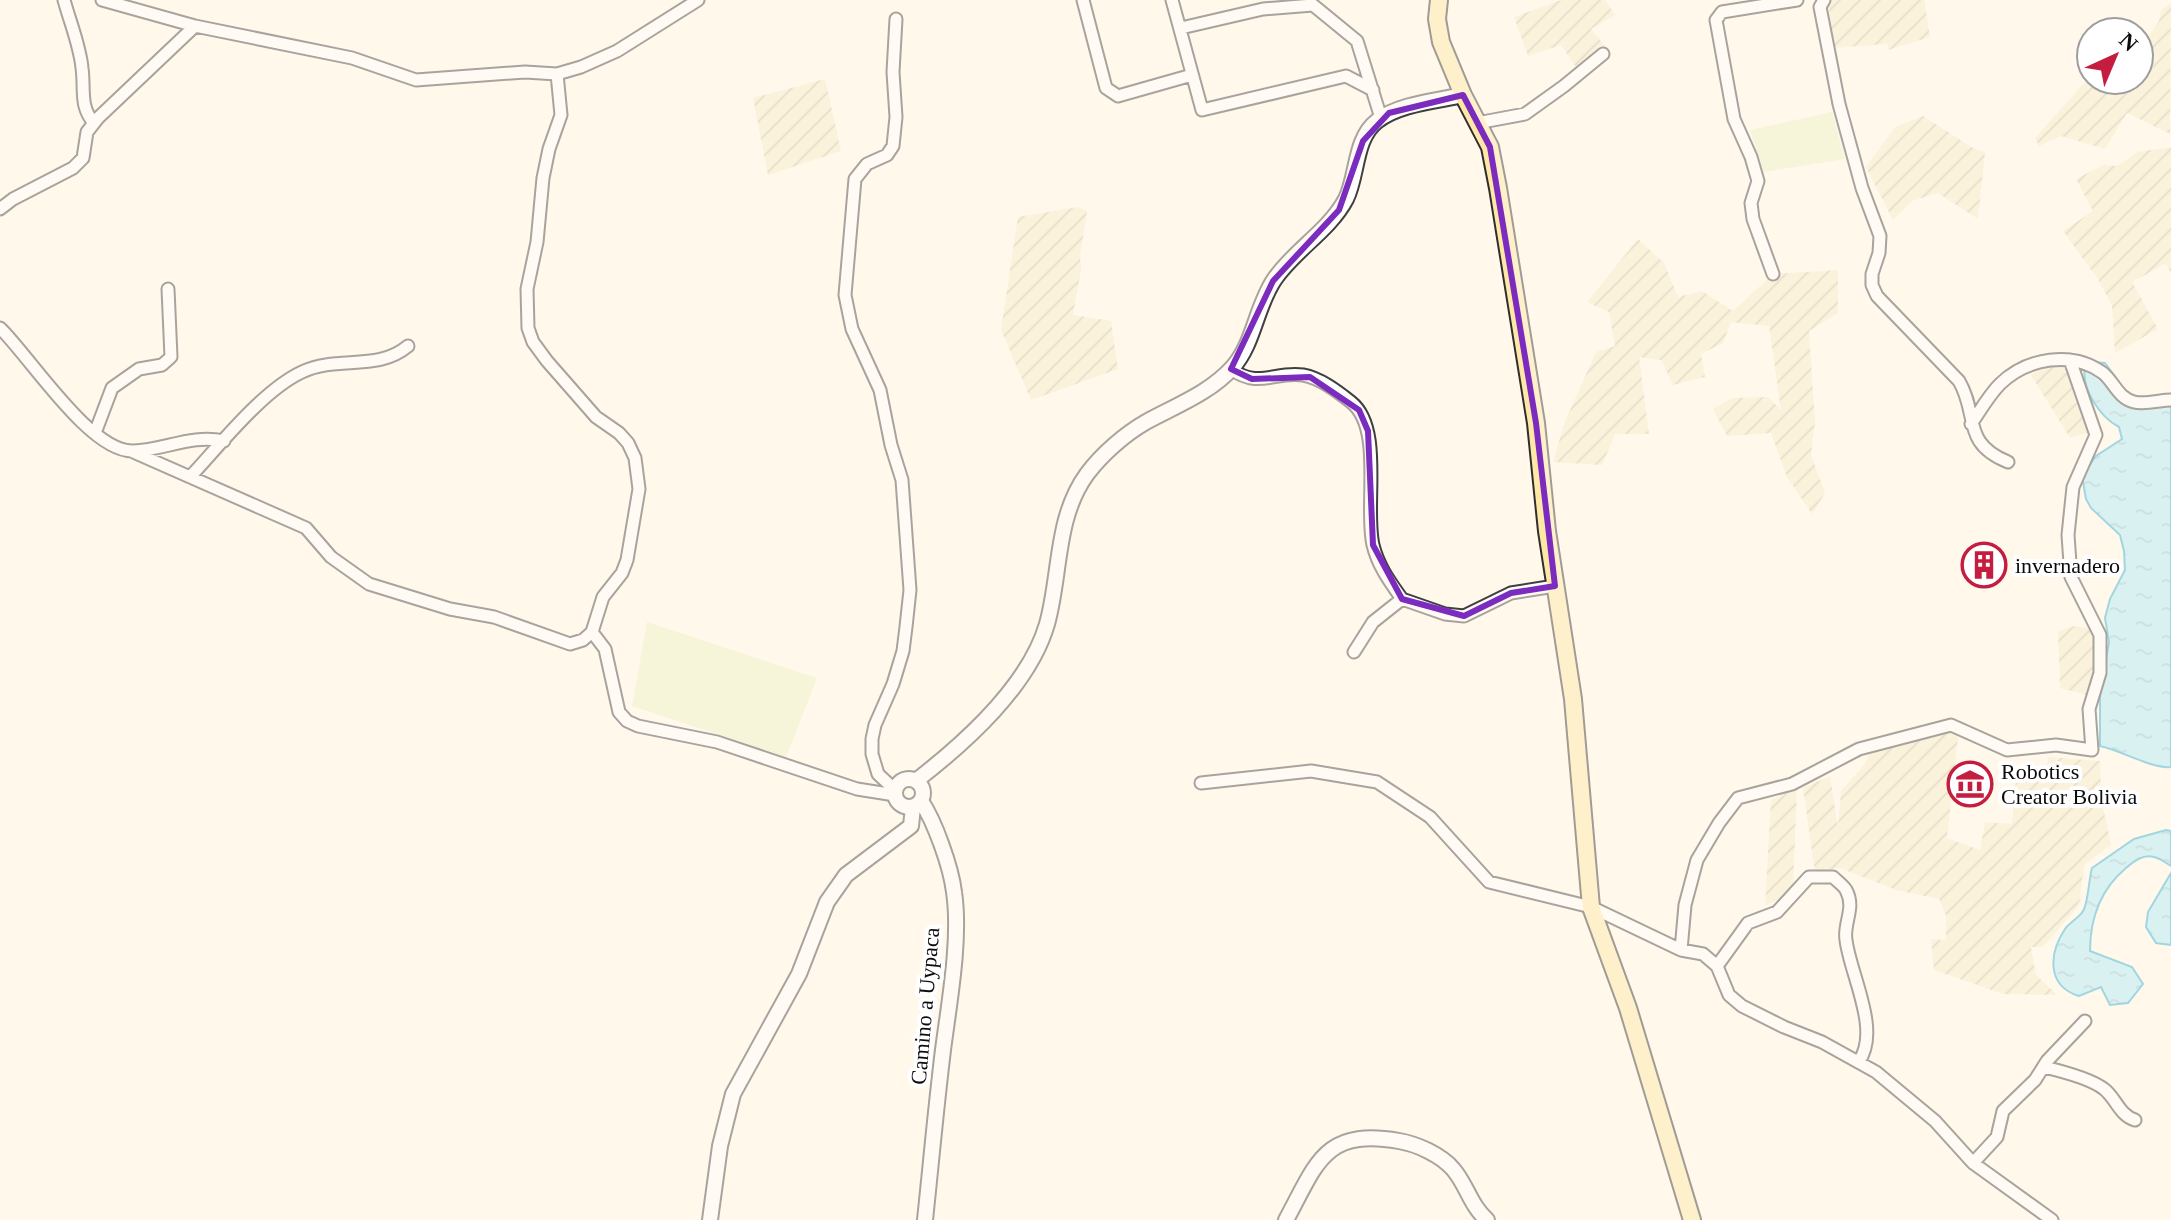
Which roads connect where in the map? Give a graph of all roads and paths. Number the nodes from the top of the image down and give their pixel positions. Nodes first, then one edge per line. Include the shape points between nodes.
1 (64, 0) edge
2 (102, 0) edge
3 (698, 0) edge
4 (1083, 0) edge
5 (1172, 0) edge
6 (1439, 0) edge
7 (1797, 0) edge
8 (1824, 0) edge
9 (896, 19) dead end
10 (195, 26) junction
11 (1181, 28) junction
12 (1603, 54) dead end
13 (557, 74) junction
14 (1192, 75) junction
15 (1373, 90) junction
16 (1463, 95) junction
17 (1381, 118) junction
18 (94, 123) junction
19 (1477, 123) junction
20 (0, 209) edge
21 (1773, 274) dead end
22 (168, 289) dead end
23 (0, 328) edge
24 (408, 346) dead end
25 (2070, 360) junction
26 (1231, 369) junction
27 (2171, 400) edge
28 (1970, 424) junction
29 (95, 433) junction
30 (224, 441) junction
31 (131, 451) junction
32 (2008, 462) dead end
33 (190, 477) junction
34 (1555, 586) junction
35 (1402, 599) junction
36 (592, 632) junction
37 (1354, 652) dead end
38 (917, 780) junction
39 (1201, 783) dead end
40 (895, 792) junction
41 (917, 804) junction
42 (1591, 907) junction
43 (1681, 950) junction
44 (1717, 966) junction
45 (2085, 1021) dead end
46 (1859, 1061) junction
47 (2044, 1067) junction
48 (2135, 1120) dead end
49 (1973, 1163) junction
50 (710, 1220) edge
51 (925, 1220) edge
52 (1286, 1220) edge
53 (1487, 1220) edge
54 (1692, 1220) edge
55 (2052, 1220) edge

1 - 18 street via 82,67 83,104
2 - 10 street
3 - 13 street via 617,51
4 - 14 street via 1111,93 1118,96
5 - 11 street
6 - 16 main road via 1441,42
7 - 21 street via 1722,12 1716,20 1734,119 1758,181 1751,203 1753,219
8 - 28 street via 1820,7 1839,104 1880,236 1872,285 1959,381 1967,394
9 - 40 street via 893,146 855,179 845,295 852,329 880,390 902,480 910,590 906,627 893,684 872,739 878,774
10 - 13 street via 352,58 416,80
10 - 18 street
11 - 14 street
11 - 15 street via 1263,9 1313,5 1357,41
12 - 19 street via 1525,114
13 - 36 street via 561,115 543,178 527,289 528,328 547,361 596,417 628,443 639,489 627,560 603,597
14 - 15 street via 1202,110 1346,76
15 - 17 street
16 - 17 street
16 - 19 main road
17 - 26 street via 1363,141 1339,210 1273,281
18 - 20 street via 83,158 73,168
19 - 34 main road via 1490,147 1498,188 1536,423
22 - 29 street via 171,357 162,365 139,369 112,388
23 - 29 street via 72,414
24 - 30 street via 379,361 339,361 300,372 273,391
25 - 27 street via 2105,375 2121,396 2135,403
25 - 28 street via 2058,357 2003,381
25 - 43 street via 2096,435 2073,487 2068,535 2071,577 2100,635 2100,673 2089,709 2092,750 2056,745 2007,750 1951,725 1859,749 1792,784 1738,798 1697,860
26 - 35 street via 1252,379 1310,377 1359,410 1368,431 1373,545
26 - 38 street via 1189,401 1145,423 1087,474 1066,516 1047,624 1034,657 993,710
28 - 32 street via 1993,456
29 - 31 street
30 - 31 street via 186,439
30 - 33 street
31 - 33 street
33 - 36 street via 306,528 331,557 369,584 494,617 570,644
34 - 35 street via 1511,593 1464,616
34 - 42 main road via 1573,699
35 - 37 street via 1373,622
36 - 40 street via 605,649 619,712 627,721 717,742 857,789
38 - 40 street via 903,779
38 - 41 street via 923,788
39 - 42 street via 1311,771 1377,782 1430,817 1489,882
40 - 41 street via 903,806
41 - 50 street via 911,826 846,875 827,902 795,983 733,1094
41 - 51 street, Camino a Uypaca via 936,830 954,891 955,920
42 - 43 street
42 - 54 main road via 1628,1008
43 - 44 street via 1703,954
44 - 46 street via 1729,995 1742,1006
44 - 46 street via 1748,923 1777,912 1809,877 1833,877 1846,890 1851,908 1845,936 1867,1020
45 - 47 street
46 - 49 street via 1915,1103
47 - 48 street via 2104,1089
47 - 49 street via 2003,1111 1997,1137
49 - 55 street
52 - 53 street via 1325,1154 1350,1139 1365,1137 1405,1142 1446,1162

